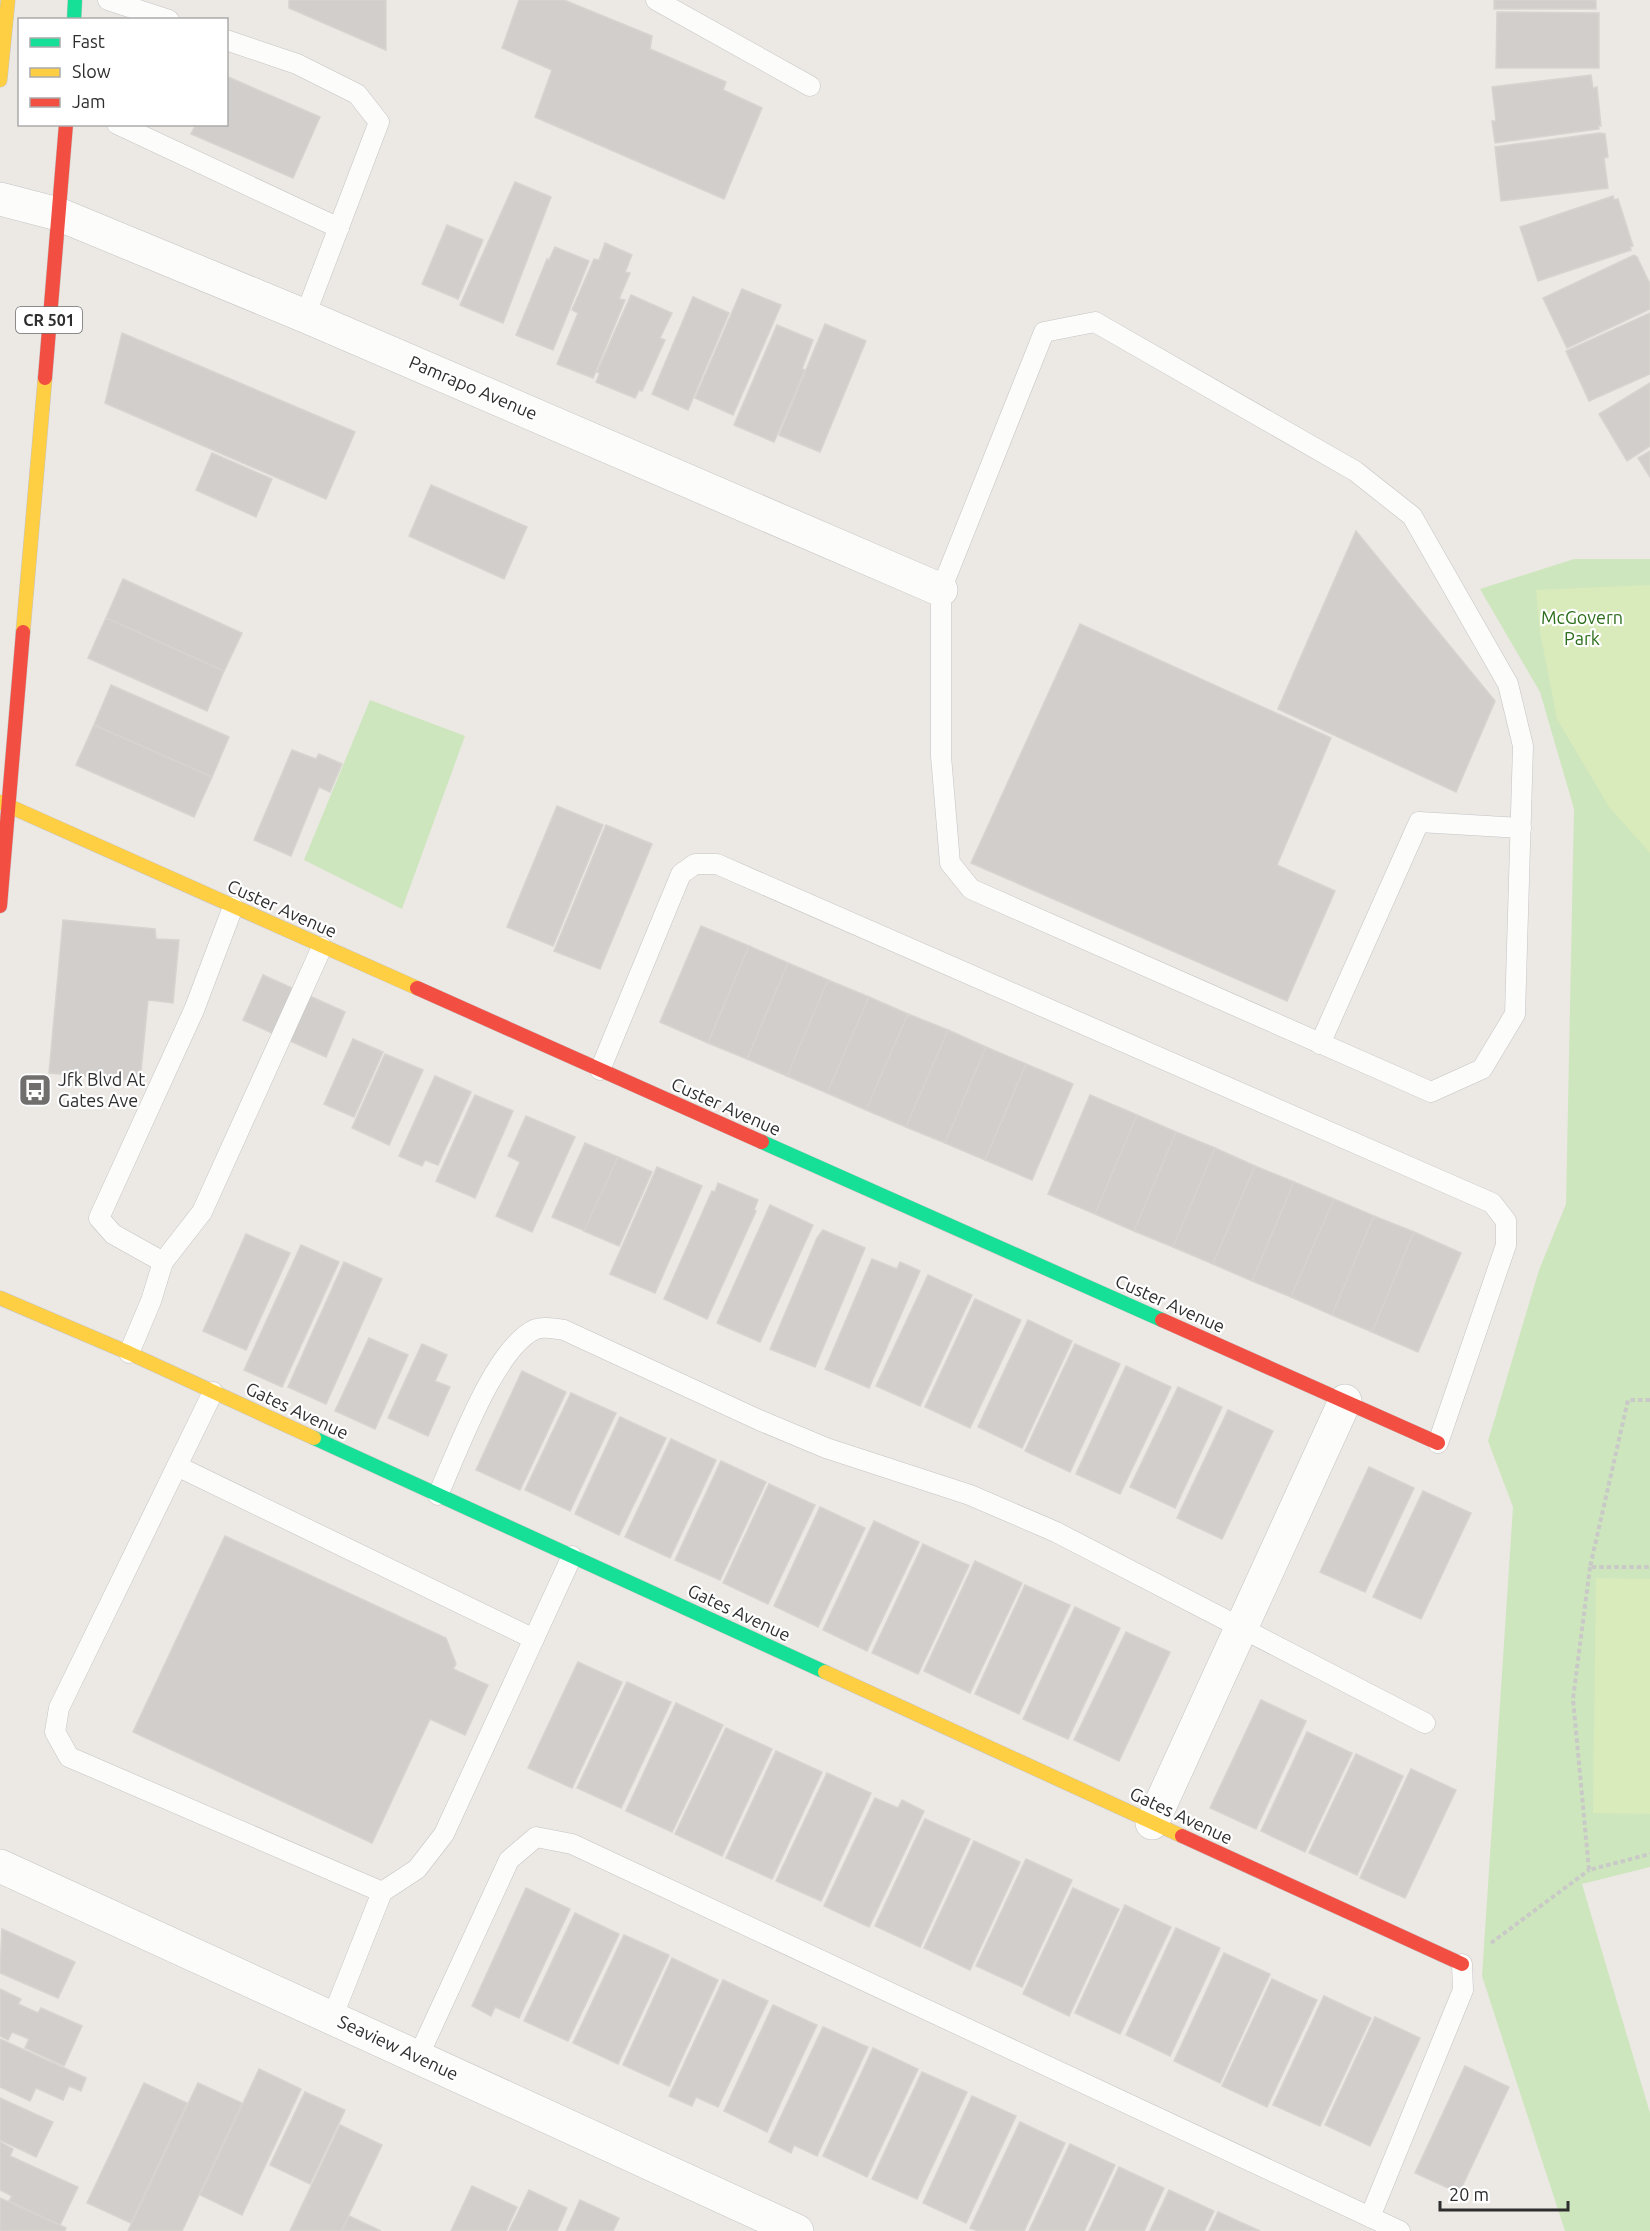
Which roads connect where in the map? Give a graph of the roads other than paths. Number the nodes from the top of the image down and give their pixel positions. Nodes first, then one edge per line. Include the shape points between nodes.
1 (8, 0) edge
2 (75, 0) edge
3 (108, 0) edge
4 (656, 0) edge
5 (74, 18) edge
6 (163, 18) edge
7 (228, 41) edge
8 (0, 80) edge
9 (810, 86) dead end
10 (66, 126) edge
11 (121, 126) edge
12 (0, 199) edge
13 (58, 214) junction
14 (339, 228) junction
15 (305, 316) junction
16 (941, 590) junction
17 (4, 804) edge
18 (1521, 828) junction
19 (0, 906) edge
20 (233, 908) junction
21 (322, 947) junction
22 (1320, 1044) junction
23 (600, 1071) junction
24 (163, 1262) junction
25 (0, 1298) edge
26 (129, 1353) junction
27 (213, 1392) junction
28 (1345, 1401) junction
29 (1438, 1443) joint
30 (177, 1466) junction
31 (438, 1495) junction
32 (572, 1556) junction
33 (1242, 1627) junction
34 (534, 1639) junction
35 (1425, 1723) dead end
36 (1152, 1823) junction
37 (0, 1866) edge
38 (382, 1892) junction
39 (1462, 1965) joint
40 (332, 2018) junction
41 (418, 2057) junction
42 (1370, 2217) junction
43 (797, 2231) edge
44 (1400, 2231) edge

1 - 8 street
2 - 5 street
3 - 6 lane
4 - 9 lane
7 - 14 lane via 297,64 357,94 379,122
10 - 13 street, CR 501
11 - 14 lane
12 - 13 street, Pamrapo Avenue
13 - 15 street, Pamrapo Avenue
13 - 17 street, CR 501
14 - 15 lane
15 - 16 street, Pamrapo Avenue
16 - 18 lane via 1044,332 1095,322 1355,471 1412,516 1508,684 1523,746
16 - 22 lane via 941,756 950,863 972,889
17 - 19 street, CR 501
17 - 20 street, Custer Avenue
18 - 22 lane via 1419,822
18 - 22 lane via 1515,1014 1482,1070 1431,1092
20 - 21 street, Custer Avenue
20 - 24 lane via 194,1010 99,1218 113,1234
21 - 23 street, Custer Avenue
21 - 24 lane via 202,1212
23 - 28 street, Custer Avenue
23 - 29 lane via 681,874 695,864 717,864 1492,1203 1506,1221 1506,1245
24 - 26 lane
25 - 26 street, Gates Avenue
26 - 27 street, Gates Avenue
27 - 30 lane
27 - 31 street, Gates Avenue
28 - 29 street, Custer Avenue
28 - 33 street
30 - 34 lane
30 - 38 lane via 59,1708 55,1732 69,1757
31 - 32 street, Gates Avenue
31 - 33 lane via 495,1371 522,1337 539,1327 564,1330 826,1448 970,1495 1045,1528
32 - 34 lane
32 - 36 street, Gates Avenue
33 - 35 lane
33 - 36 street
34 - 38 lane via 444,1834 417,1869
36 - 39 street, Gates Avenue
37 - 40 street, Seaview Avenue
38 - 40 lane
39 - 42 lane via 1463,1990
40 - 41 street, Seaview Avenue
41 - 42 lane via 509,1860 536,1837 572,1844
41 - 43 street, Seaview Avenue
42 - 44 lane

